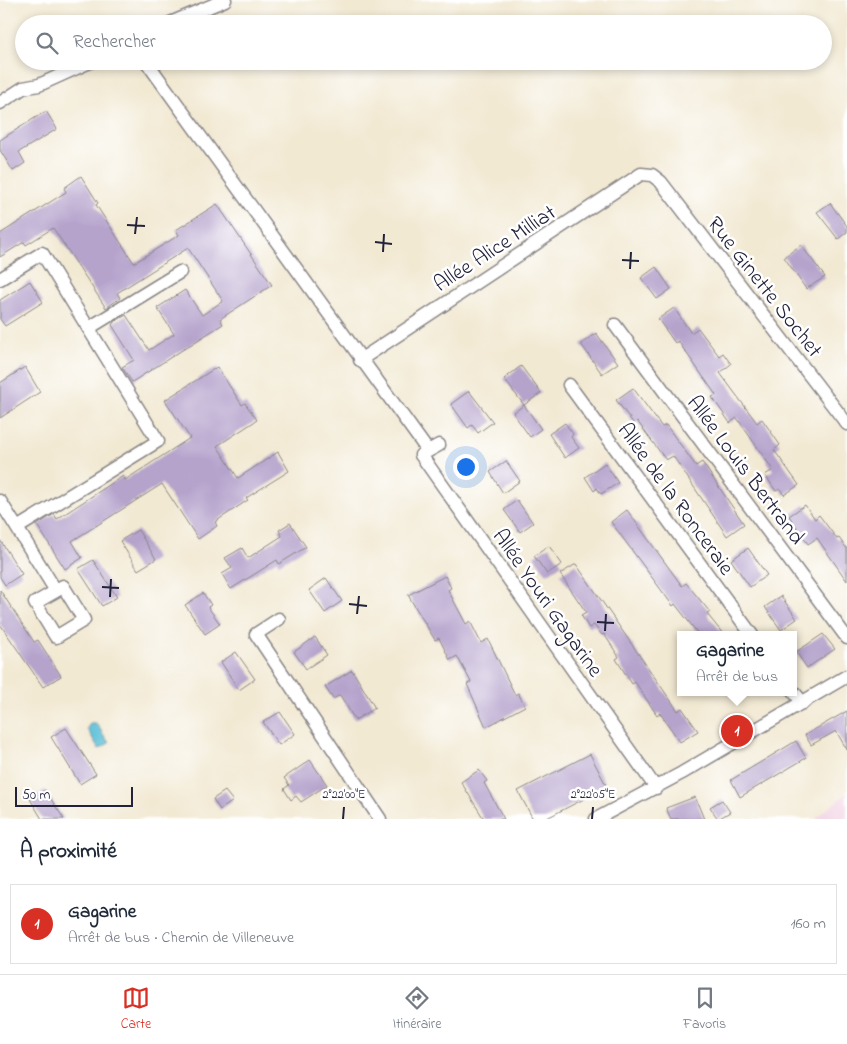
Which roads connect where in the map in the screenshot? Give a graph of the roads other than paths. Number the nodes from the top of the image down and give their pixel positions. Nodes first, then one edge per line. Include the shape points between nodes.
1 (225, 0) edge
2 (189, 15) edge
3 (72, 70) edge
4 (152, 70) edge
5 (0, 103) edge
6 (652, 175) joint
7 (180, 272) dead end
8 (0, 279) edge
9 (615, 325) dead end
10 (89, 328) junction
11 (360, 360) junction
12 (569, 385) dead end
13 (847, 424) edge
14 (0, 501) edge
15 (17, 528) junction
16 (56, 591) dead end
17 (279, 619) dead end
18 (749, 631) edge
19 (847, 638) edge
20 (847, 676) edge
21 (797, 696) edge
22 (803, 703) junction
23 (656, 788) junction
24 (380, 819) edge
25 (596, 819) edge

1 - 2 street
3 - 5 street via 39,85 23,88
4 - 11 street
6 - 11 street, Allée Alice Milliat via 641,174
6 - 13 street, Rue Ginette Sochet via 661,182
7 - 10 street
8 - 10 street via 42,253
9 - 19 street, Allée Louis Bertrand
10 - 15 street via 158,441
11 - 23 street, Allée Youri Gagarine via 433,448 421,455
12 - 18 street, Allée de la Ronceraie
14 - 15 street
15 - 16 street
17 - 24 street via 256,634
20 - 22 street
21 - 22 street
22 - 23 street
23 - 25 street

